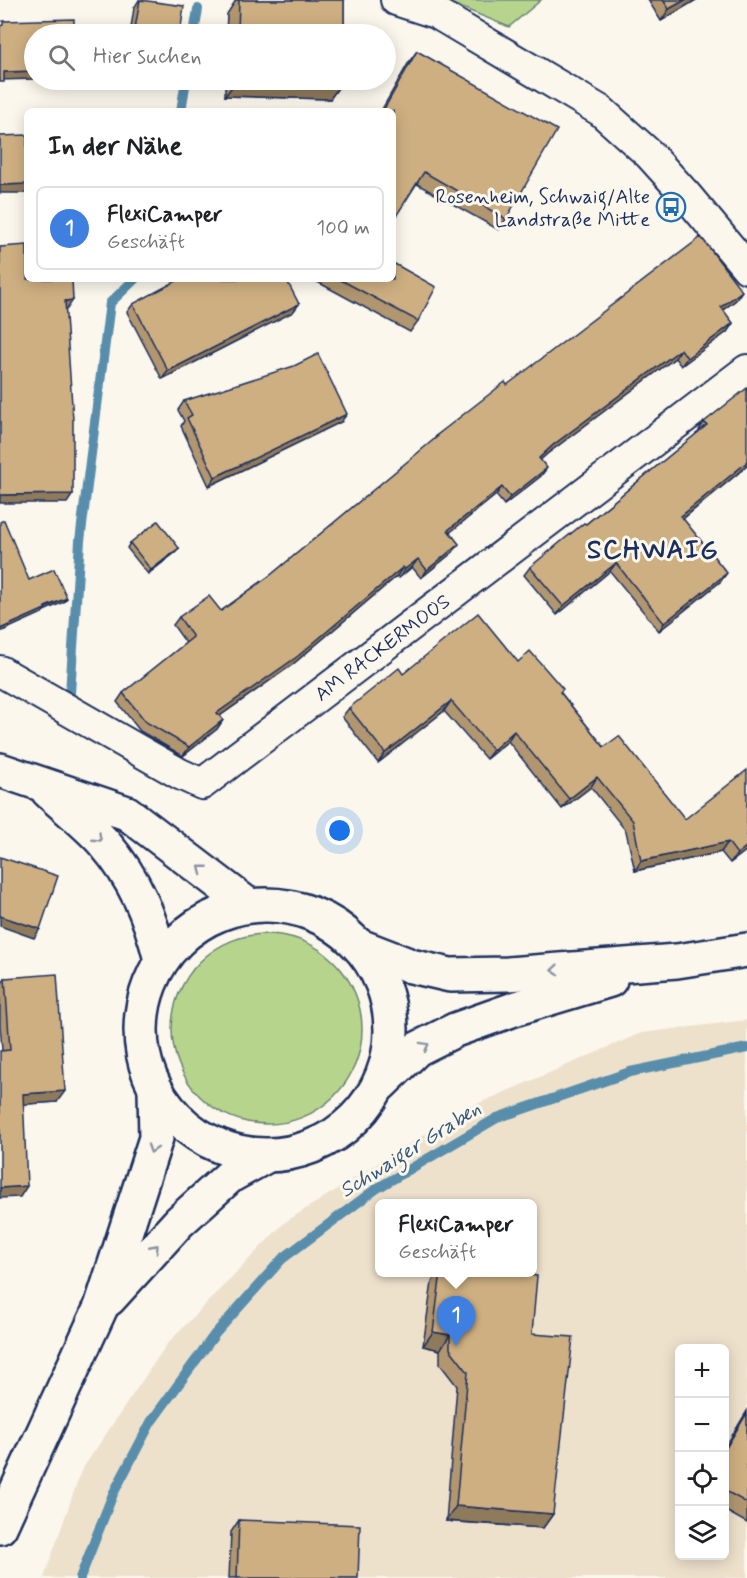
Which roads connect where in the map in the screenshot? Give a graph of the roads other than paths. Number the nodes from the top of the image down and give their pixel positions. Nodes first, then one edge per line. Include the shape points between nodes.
1 (396, 0) edge
2 (747, 268) edge
3 (747, 370) edge
4 (0, 671) edge
5 (0, 770) edge
6 (40, 784) junction
7 (248, 905) junction
8 (362, 947) junction
9 (747, 950) edge
10 (161, 960) junction
11 (676, 961) junction
12 (381, 1084) junction
13 (155, 1091) junction
14 (266, 1156) junction
15 (101, 1307) junction
16 (0, 1527) edge

1 - 2 street via 436,13 601,111 664,170
3 - 4 street, AM RACKERMOOS via 202,784
5 - 6 main road
7 -> 6 main road via 127,813
6 -> 10 main road via 105,844 139,894
7 - 8 main road via 290,906 320,917
7 - 10 main road via 214,915 184,933
11 -> 8 main road via 450,975 411,966
8 - 12 main road via 386,989 389,1008 393,1037
9 - 11 main road
10 - 13 main road via 142,1013 141,1048
12 -> 11 main road via 417,1049 455,1030
12 - 14 main road via 353,1123 313,1148
13 - 14 main road via 184,1126 222,1149
13 -> 15 main road via 156,1138
15 -> 14 main road via 179,1222 230,1176
15 - 16 main road

